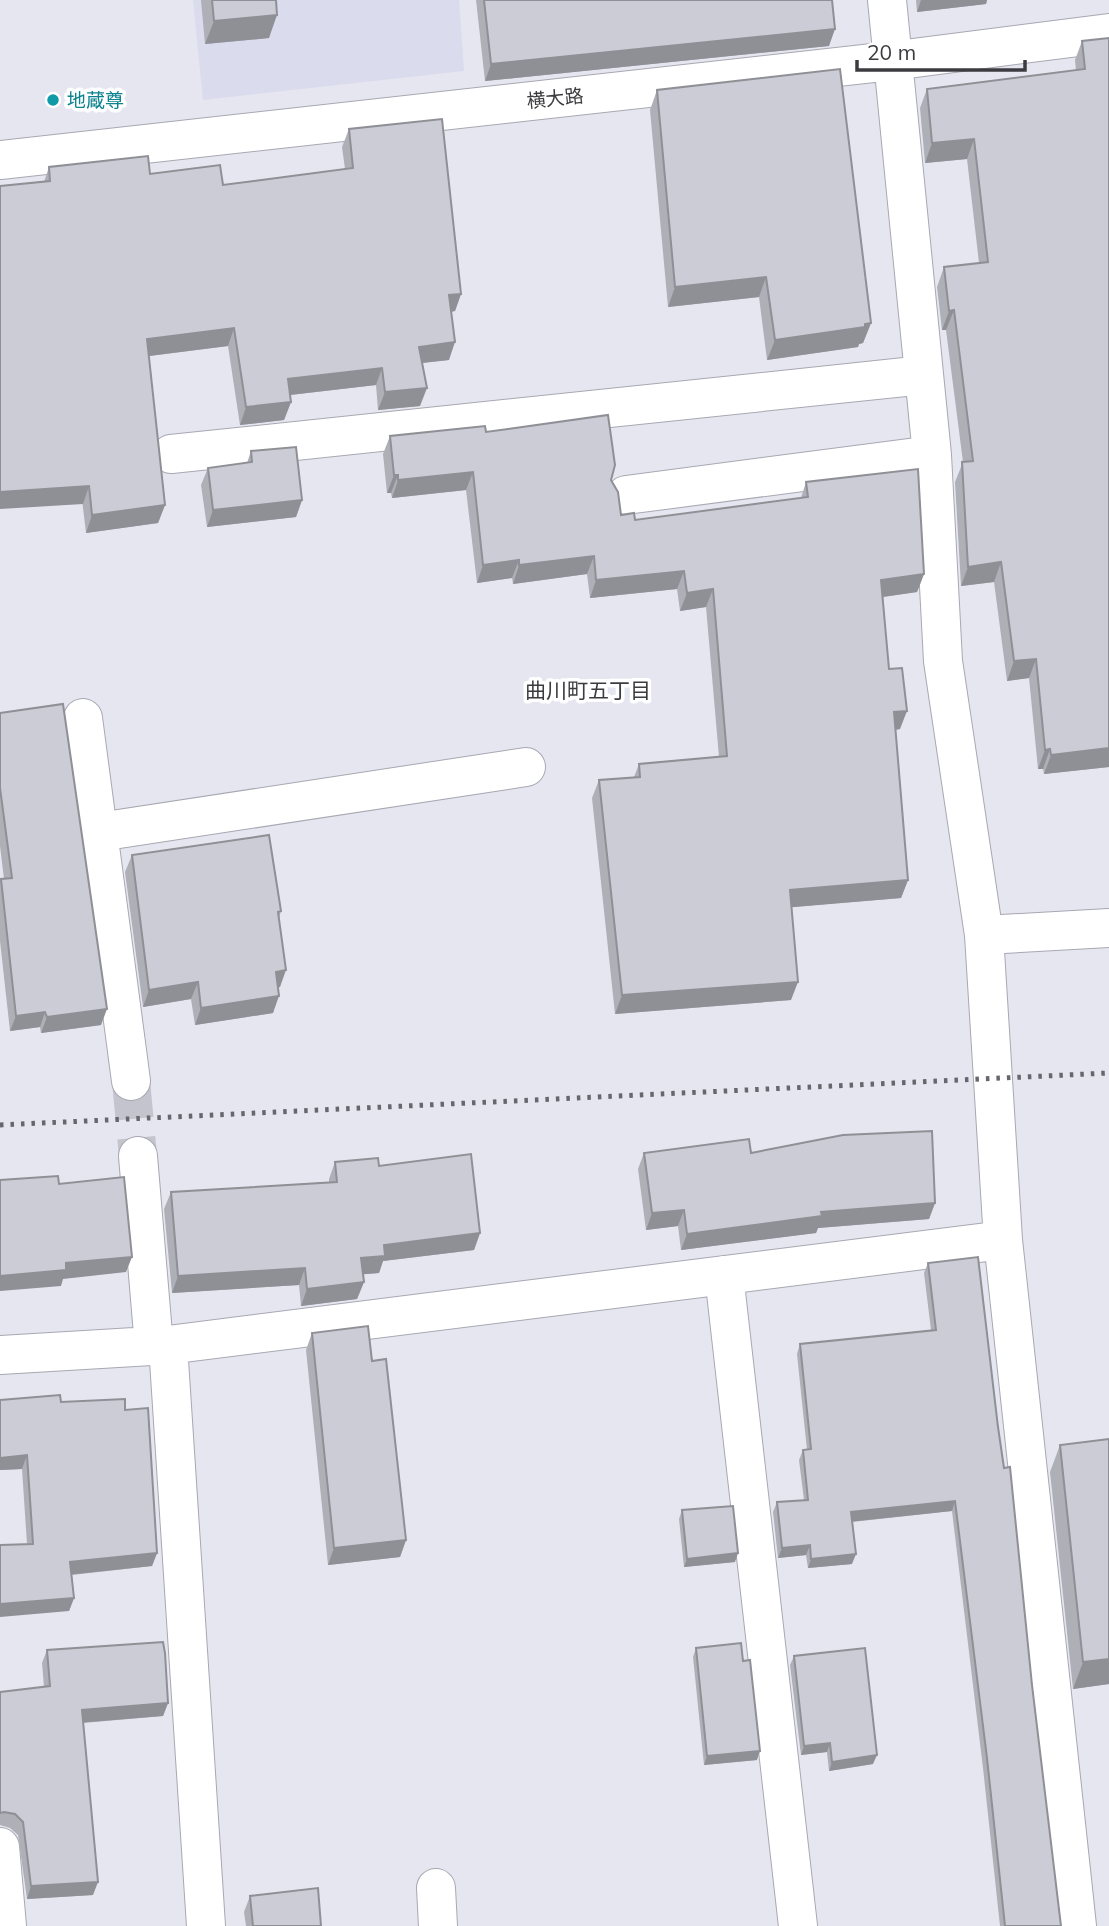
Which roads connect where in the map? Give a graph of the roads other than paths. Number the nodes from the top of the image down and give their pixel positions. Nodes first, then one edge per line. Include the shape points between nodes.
1 (887, 0) edge
2 (1109, 33) edge
3 (891, 61) junction
4 (0, 160) edge
5 (924, 375) junction
6 (171, 454) dead end
7 (932, 456) junction
8 (626, 495) dead end
9 (83, 718) dead end
10 (526, 767) dead end
11 (99, 832) junction
12 (1109, 928) edge
13 (984, 935) junction
14 (131, 1081) tunnel mouth
15 (138, 1156) tunnel mouth
16 (1003, 1240) junction
17 (724, 1275) junction
18 (161, 1346) junction
19 (0, 1355) edge
20 (0, 1847) edge
21 (436, 1888) dead end
22 (8, 1926) edge
23 (206, 1926) edge
24 (438, 1926) edge
25 (798, 1926) edge
26 (1077, 1926) edge

1 - 3 street
2 - 3 street, 横大路
3 - 4 street, 横大路
3 - 5 street
5 - 6 street
5 - 7 street
7 - 8 street
7 - 13 street via 943,661
9 - 11 street
10 - 11 street
11 - 14 street
12 - 13 street
13 - 16 street
15 - 18 street
16 - 17 street
16 - 26 street
17 - 18 street
17 - 25 street
18 - 19 street
18 - 23 street
20 - 22 street
21 - 24 street

